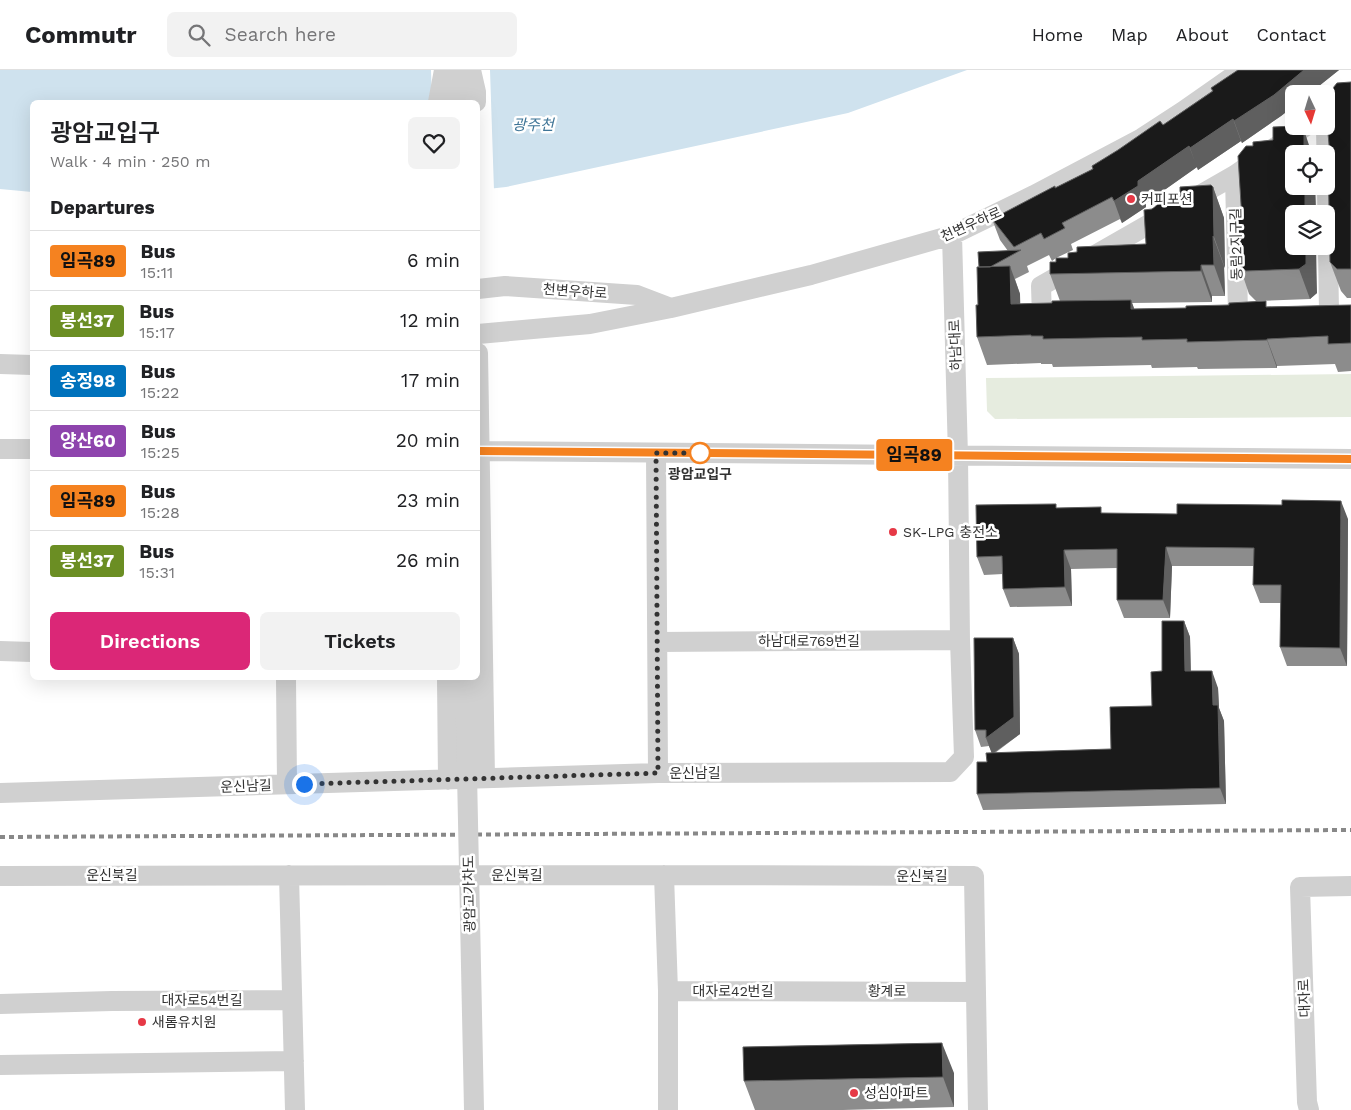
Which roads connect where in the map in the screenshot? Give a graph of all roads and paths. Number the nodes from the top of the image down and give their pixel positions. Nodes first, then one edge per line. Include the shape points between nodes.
1 (444, 70) edge
2 (457, 70) edge
3 (471, 70) edge
4 (1242, 70) edge
5 (1351, 92) edge
6 (438, 100) edge
7 (458, 100) edge
8 (476, 100) edge
9 (1335, 105) edge
10 (1293, 135) edge
11 (1326, 135) edge
12 (1235, 174) junction
13 (952, 235) junction
14 (480, 289) edge
15 (671, 308) junction
16 (1328, 312) edge
17 (1237, 314) edge
18 (1071, 317) edge
19 (480, 334) edge
20 (0, 364) edge
21 (30, 365) edge
22 (0, 449) edge
23 (30, 449) edge
24 (480, 452) edge
25 (656, 453) junction
26 (958, 456) junction
27 (1351, 460) edge
28 (480, 506) edge
29 (960, 640) junction
30 (658, 642) junction
31 (0, 652) edge
32 (30, 652) edge
33 (286, 680) edge
34 (447, 680) edge
35 (466, 680) edge
36 (658, 773) junction
37 (485, 778) junction
38 (448, 780) junction
39 (287, 784) junction
40 (0, 793) edge
41 (289, 875) junction
42 (664, 875) junction
43 (0, 876) edge
44 (1351, 886) edge
45 (668, 991) junction
46 (799, 991) joint
47 (975, 992) junction
48 (292, 1000) junction
49 (0, 1004) edge
50 (294, 1061) junction
51 (0, 1065) edge
52 (295, 1110) edge
53 (474, 1110) edge
54 (668, 1110) edge
55 (978, 1110) edge
56 (1309, 1110) edge

1 - 6 street
2 - 7 street
3 - 8 street
4 - 13 street, 천변우하로 via 1142,138
5 - 9 street
10 - 12 street
11 - 16 street
12 - 17 street, 동림2지구길
12 - 18 street via 1042,286 1042,317
13 - 15 street, 천변우하로 via 811,275
13 - 26 street, 하남대로
14 - 15 street, 천변우하로 via 505,286 637,295
15 - 19 street, 천변우하로 via 590,324
20 - 21 street
22 - 23 street
24 - 25 street
25 - 26 street
25 - 30 street
26 - 27 street
26 - 29 street, 운신남길
28 - 37 street
29 - 30 street, 하남대로769번길
29 - 36 street, 운신남길 via 964,757 950,772
30 - 36 street
31 - 32 street
33 - 39 street
34 - 38 street
35 - 53 street, 광암고가차도, bridge
36 - 37 street, 운신남길
37 - 38 street, 운신남길
38 - 39 street, 운신남길
39 - 40 street, 운신남길
41 - 42 street, 운신북길
41 - 43 street, 운신북길
41 - 48 street
42 - 45 street
42 - 47 street, 운신북길 via 974,876
44 - 56 street, 대자로 via 1300,887
45 - 46 street, 대자로42번길
45 - 54 street
46 - 47 street, 황계로
47 - 55 street
48 - 49 street, 대자로54번길
48 - 50 street
50 - 51 street
50 - 52 street

